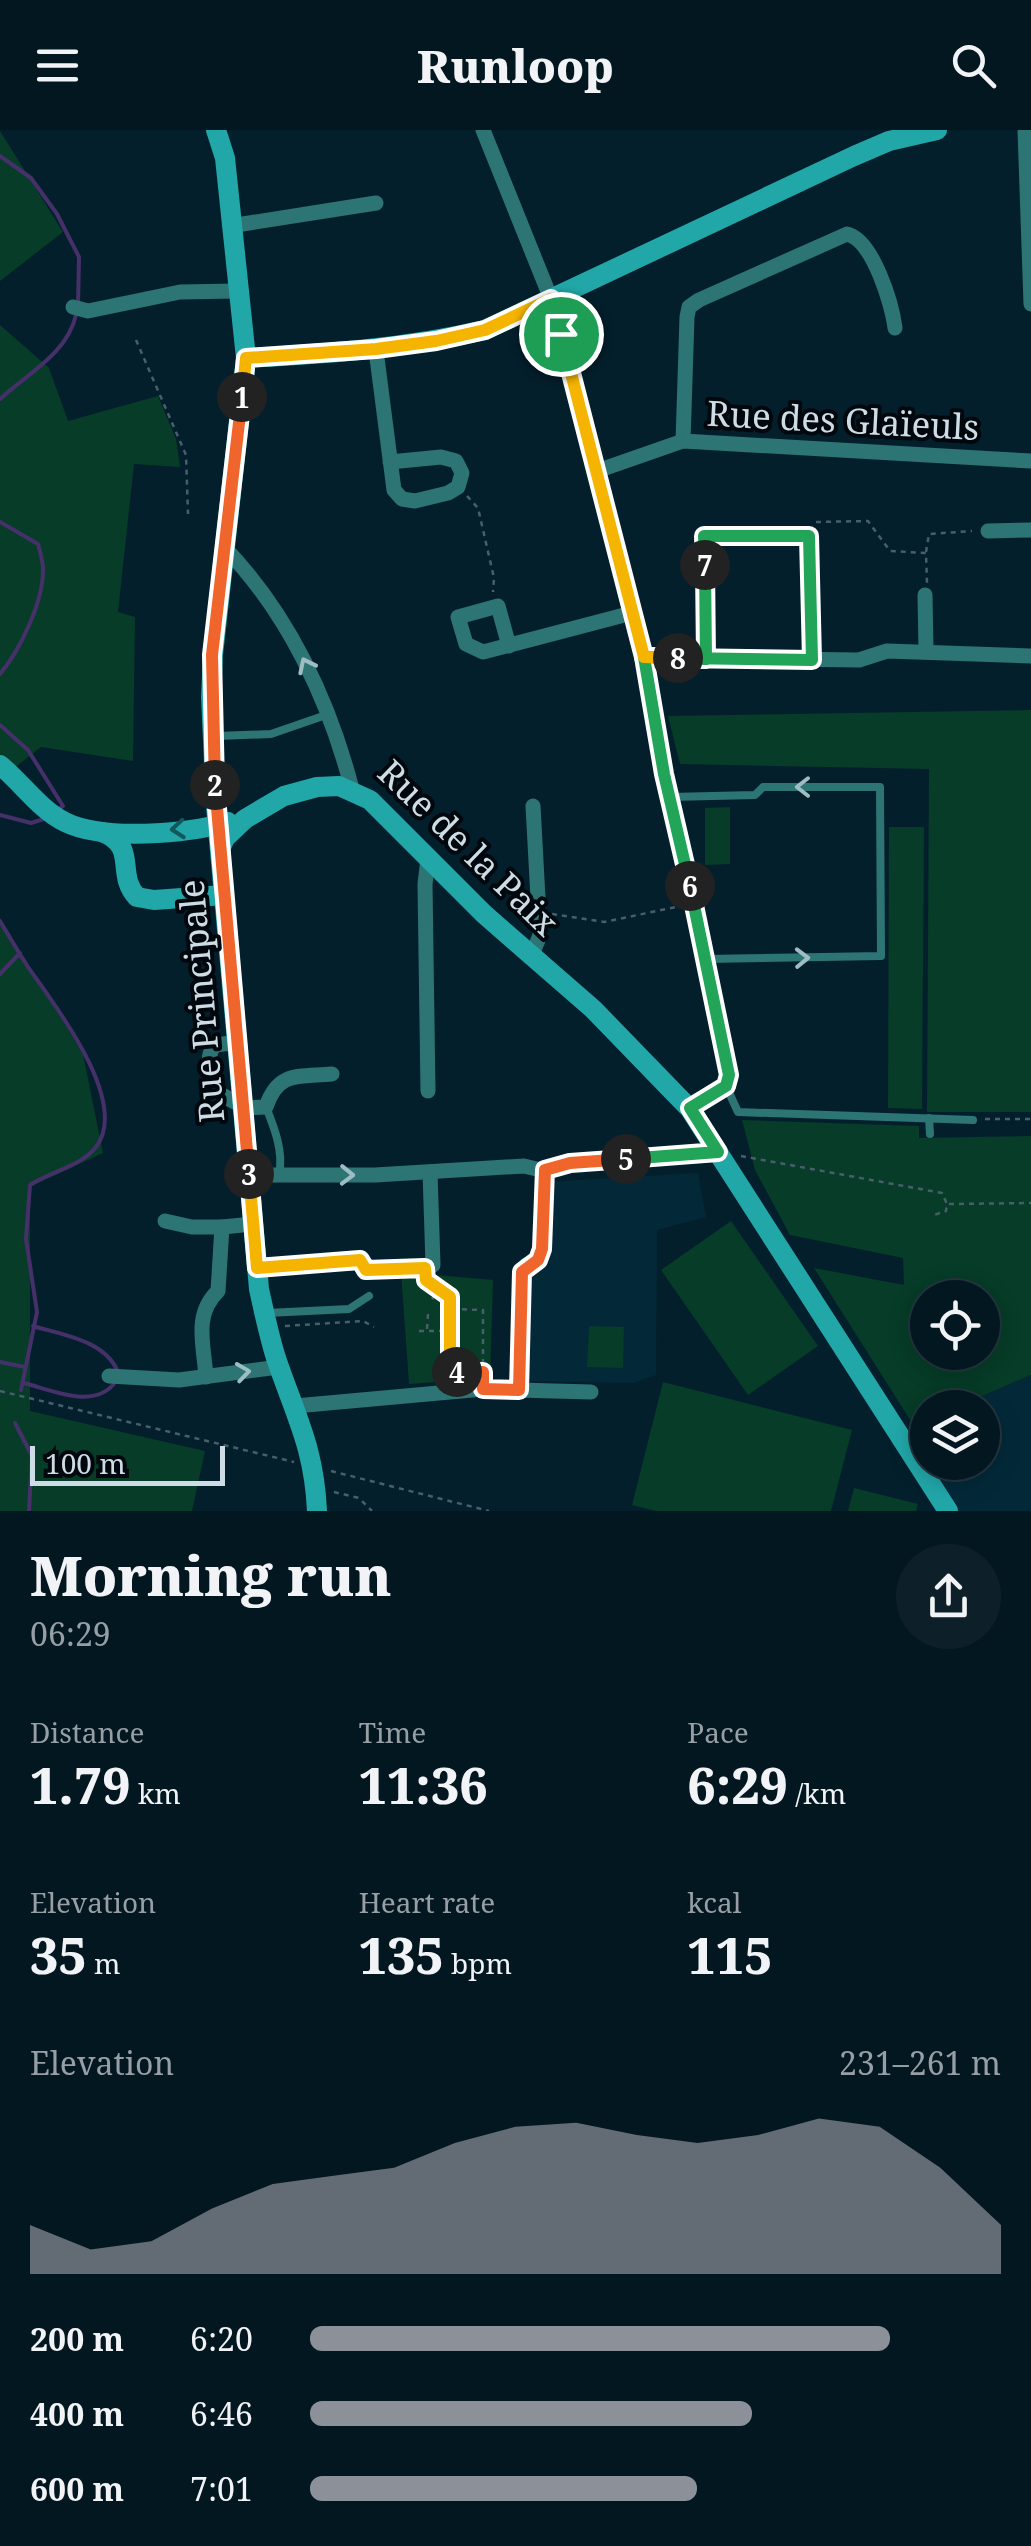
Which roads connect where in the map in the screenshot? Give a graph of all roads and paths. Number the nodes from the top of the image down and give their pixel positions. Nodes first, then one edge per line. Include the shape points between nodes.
1 (216, 130) edge
2 (483, 130) edge
3 (937, 130) edge
4 (1025, 130) edge
5 (376, 203) dead end
6 (230, 226) junction
7 (1030, 230) edge
8 (236, 292) junction
9 (551, 299) junction
10 (1031, 304) edge
11 (80, 309) dead end
12 (895, 328) dead end
13 (136, 340) dead end
14 (376, 349) junction
15 (246, 358) junction
16 (683, 441) junction
17 (1031, 461) edge
18 (390, 462) junction
19 (597, 471) junction
20 (458, 487) junction
21 (188, 514) dead end
22 (1031, 530) edge
23 (988, 531) joint
24 (809, 536) junction
25 (224, 546) junction
26 (926, 553) junction
27 (926, 595) joint
28 (491, 608) junction
29 (632, 613) junction
30 (509, 646) junction
31 (926, 652) junction
32 (1031, 656) edge
33 (644, 657) junction
34 (706, 659) junction
35 (812, 660) junction
36 (326, 714) junction
37 (213, 736) junction
38 (0, 764) edge
39 (352, 789) junction
40 (670, 796) junction
41 (532, 806) dead end
42 (244, 819) junction
43 (219, 825) junction
44 (131, 841) junction
45 (220, 847) junction
46 (428, 858) junction
47 (224, 895) junction
48 (694, 903) junction
49 (540, 913) junction
50 (532, 955) junction
51 (705, 959) junction
52 (239, 1042) junction
53 (332, 1074) dead end
54 (726, 1086) junction
55 (428, 1092) dead end
56 (255, 1108) junction
57 (690, 1108) junction
58 (928, 1118) junction
59 (1031, 1119) edge
60 (973, 1120) joint
61 (930, 1134) dead end
62 (718, 1154) junction
63 (545, 1170) junction
64 (430, 1172) junction
65 (250, 1174) junction
66 (279, 1174) junction
67 (1031, 1203) edge
68 (948, 1204) junction
69 (934, 1215) dead end
70 (166, 1221) dead end
71 (253, 1224) junction
72 (222, 1227) junction
73 (360, 1260) joint
74 (433, 1265) dead end
75 (257, 1268) junction
76 (439, 1288) junction
77 (369, 1296) dead end
78 (432, 1298) dead end
79 (450, 1310) junction
80 (428, 1314) dead end
81 (266, 1320) junction
82 (374, 1327) dead end
83 (419, 1331) dead end
84 (427, 1331) junction
85 (450, 1331) junction
86 (280, 1367) junction
87 (117, 1377) dead end
88 (206, 1377) junction
89 (519, 1390) junction
90 (0, 1391) edge
91 (590, 1392) dead end
92 (295, 1406) junction
93 (314, 1468) junction
94 (317, 1500) edge
95 (372, 1511) edge
96 (489, 1511) edge
97 (948, 1511) edge

1 - 6 street, Rue Principale
2 - 9 street
3 - 9 street via 854,156
4 - 7 street
5 - 6 street
6 - 8 street, Rue Principale
7 - 10 street
8 - 11 street via 180,292
8 - 15 street, Rue Principale
9 - 14 street via 485,330
9 - 19 street
12 - 16 street via 892,303 863,242 848,234 699,300 686,316
13 - 21 path via 186,455
14 - 15 street
14 - 18 street
15 - 25 street, Rue Principale
16 - 17 street, Rue des Glaïeuls
16 - 19 street, Rue des Glaïeuls
18 - 20 street via 456,461
18 - 20 street via 402,499
19 - 29 street
20 - 28 path via 478,508 494,578
22 - 23 street
23 - 26 path via 929,534
24 - 26 path via 815,522 868,520 890,551
24 - 34 street via 704,536
24 - 35 street
36 -> 25 street, Rue de la Paix via 287,627
25 - 37 street, Rue Principale via 212,655
26 - 27 path
27 - 31 street
28 - 30 street via 498,606
28 - 30 street via 458,617 466,644 483,652
29 - 30 street
29 - 33 street
31 - 32 street
31 - 35 street
33 - 34 street
33 - 40 street
34 - 35 street
36 - 37 lane via 270,734
36 - 39 street, Rue de la Paix
37 - 43 street, Rue Principale
38 - 44 street via 64,822
39 - 42 street via 317,786
39 - 46 street, Rue de la Paix
40 - 48 street
51 -> 40 lane via 881,956 880,786
41 - 49 street
42 - 43 street
42 - 45 street
43 -> 44 street
43 - 45 street, Rue Principale
44 - 47 street via 128,884 137,897
45 - 47 street, Rue Principale
46 - 50 street, Rue de la Paix
46 - 55 street
47 - 52 street, Rue Principale
48 - 49 path via 604,922
48 - 51 street
49 - 50 street
50 - 57 street, Rue de la Paix
51 - 54 street
52 - 56 street, Rue Principale
52 - 56 street via 215,1045 208,1063 216,1092
53 - 56 street via 286,1078
54 - 57 street
54 - 58 lane via 738,1112
56 - 65 street, Rue Principale
56 - 66 lane via 275,1128
57 - 62 street, Rue de la Paix
58 - 60 lane
58 - 61 lane
59 - 60 path
62 - 63 street
62 - 68 path via 942,1193
62 - 97 street, Rue de la Paix
63 - 64 street
63 - 89 street via 542,1249 522,1272
66 -> 64 street
64 - 74 street
65 - 66 street
65 - 71 street, Rue Principale
67 - 68 path
68 - 69 path
70 - 72 street
71 - 72 street
71 - 75 street, Rue Principale
72 - 88 street via 218,1291 203,1305
73 - 75 lane
73 - 76 path via 366,1270 425,1268 426,1280
75 - 81 street, Rue Principale
76 - 78 path
76 - 79 path via 450,1297
77 - 81 lane via 349,1309
79 - 85 path
79 - 85 path via 483,1310 483,1372 452,1371
80 - 84 path
81 - 82 path
81 - 86 street, Rue Principale
83 - 84 path
84 - 85 path
88 -> 86 street
86 - 92 street, Rue Principale
87 - 88 street
89 - 91 street
89 - 92 street
90 - 93 path
92 - 93 street, Rue Principale
93 - 94 street
93 - 96 path
94 - 95 path via 358,1498

